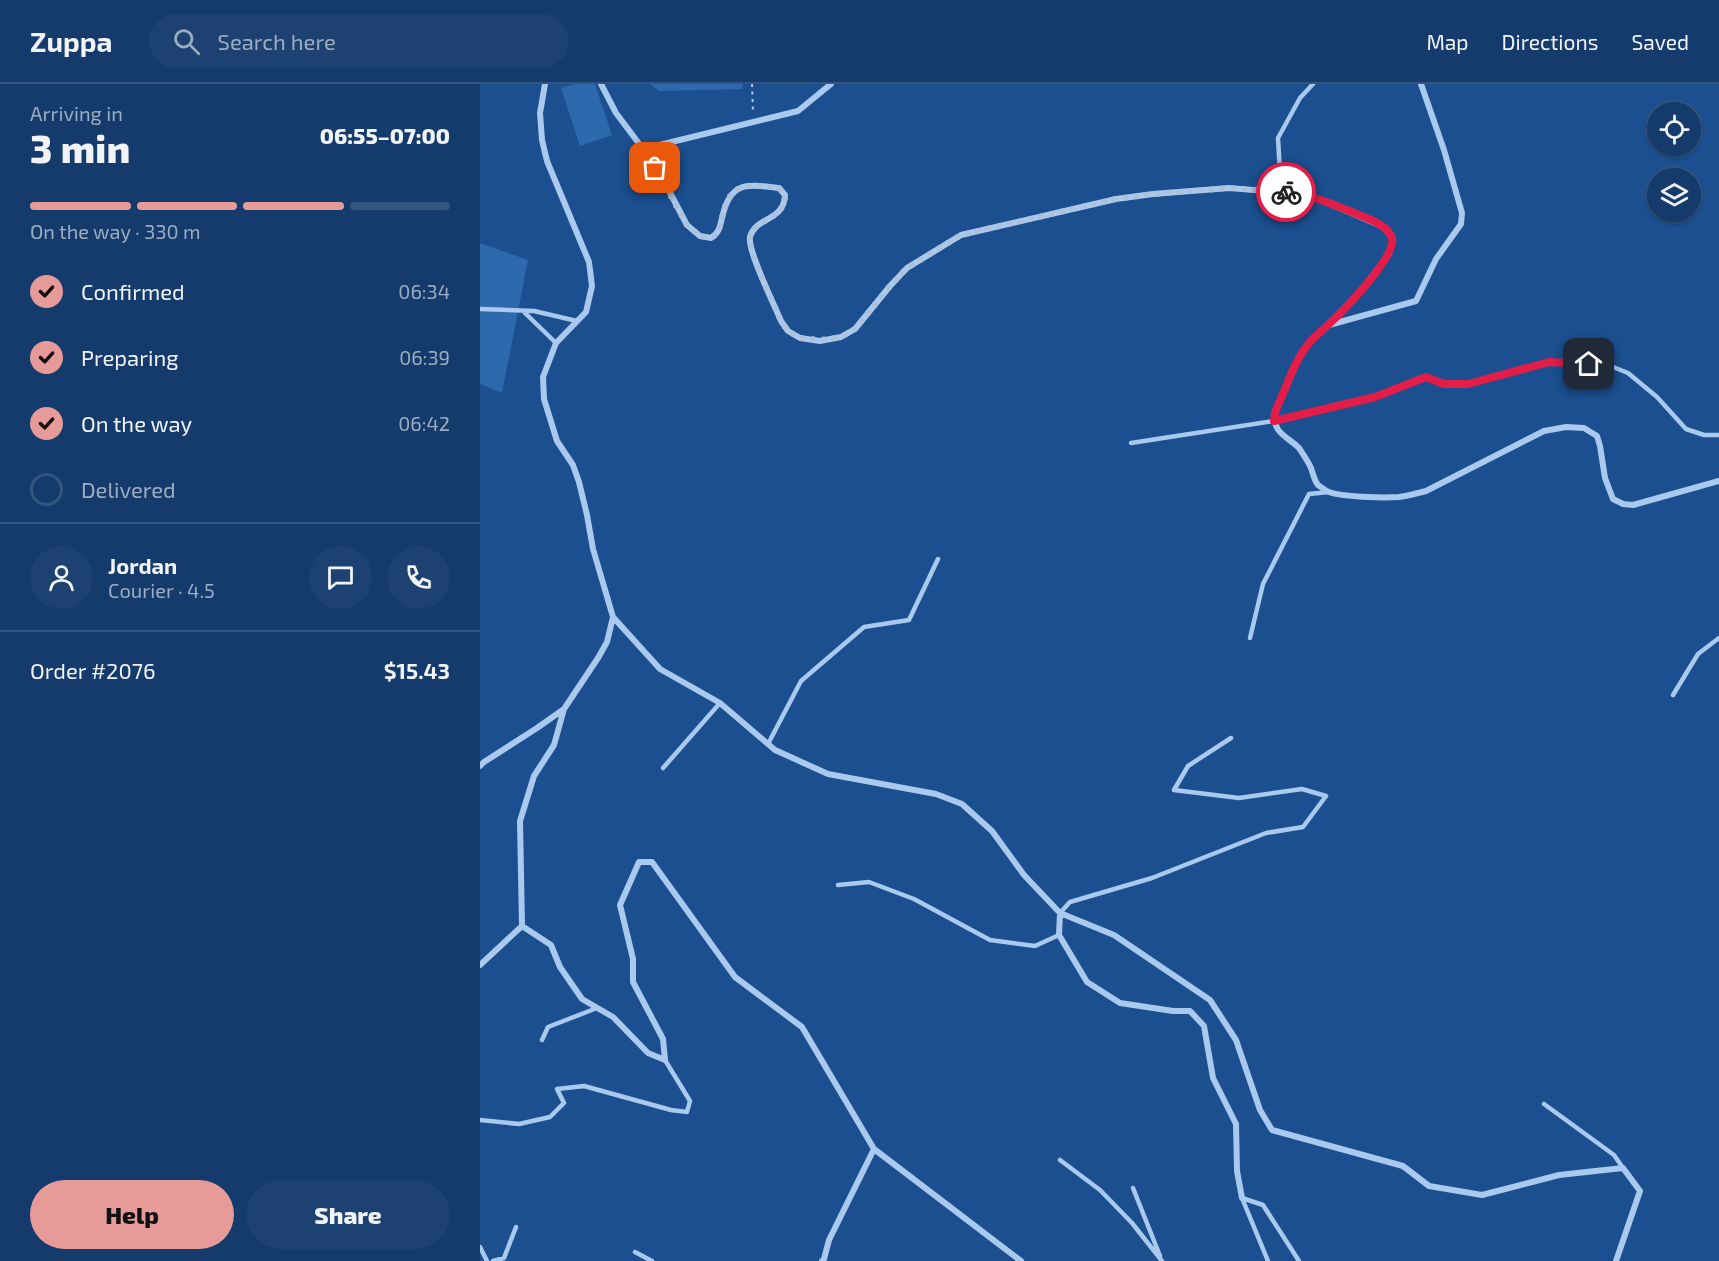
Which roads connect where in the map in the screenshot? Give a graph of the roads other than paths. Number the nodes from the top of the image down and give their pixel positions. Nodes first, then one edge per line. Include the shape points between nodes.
1 (545, 84) edge
2 (601, 84) edge
3 (831, 84) edge
4 (1313, 84) edge
5 (1421, 84) edge
6 (643, 149) junction
7 (1281, 191) junction
8 (480, 309) edge
9 (524, 312) junction
10 (577, 321) junction
11 (1328, 325) junction
12 (556, 343) junction
13 (1274, 421) junction
14 (1719, 435) edge
15 (1131, 443) dead end
16 (1719, 481) edge
17 (1329, 492) junction
18 (938, 559) dead end
19 (613, 617) junction
20 (1250, 638) dead end
21 (1719, 638) edge
22 (1674, 696) dead end
23 (720, 703) junction
24 (564, 709) junction
25 (1231, 738) dead end
26 (768, 744) junction
27 (480, 766) edge
28 (663, 768) dead end
29 (838, 885) dead end
30 (1060, 912) junction
31 (522, 926) junction
32 (1059, 935) junction
33 (480, 965) edge
34 (597, 1008) junction
35 (542, 1040) dead end
36 (665, 1060) junction
37 (1544, 1104) dead end
38 (480, 1120) edge
39 (873, 1149) junction
40 (1060, 1160) dead end
41 (1623, 1168) junction
42 (1133, 1188) dead end
43 (1242, 1198) junction
44 (516, 1227) dead end
45 (480, 1247) edge
46 (635, 1252) dead end
47 (487, 1261) edge
48 (494, 1261) edge
49 (652, 1261) edge
50 (822, 1261) edge
51 (1021, 1261) edge
52 (1162, 1261) edge
53 (1268, 1261) edge
54 (1299, 1261) edge
55 (1616, 1261) edge

1 - 10 street via 540,113 546,161 589,262 592,286 586,312
2 - 6 street via 616,113
3 - 6 street via 798,111
4 - 7 lane via 1300,98 1278,138
5 - 11 street via 1462,213 1461,224 1436,259 1416,301
6 - 7 street via 687,225 700,236 711,238 717,234 725,204 739,187 779,188 785,203 782,210 751,234 752,252 788,331 800,338 820,340 841,337 855,329 907,268 961,235 1116,199 1229,188
7 - 11 street via 1339,207 1384,227 1392,236 1389,254
8 - 9 lane
9 - 10 lane
9 - 12 lane
10 - 12 street
11 - 13 street via 1300,355
12 - 19 street via 543,377 544,399 557,441 579,482
13 - 14 lane via 1375,397 1426,377 1444,384 1468,384 1549,362 1608,365 1628,373 1686,429
13 - 15 lane
13 - 17 street via 1280,433 1302,453 1316,482
16 - 17 street via 1633,505 1623,504 1613,499 1597,436 1584,428 1566,427 1544,431 1426,491 1399,497
17 - 20 lane via 1309,494 1263,584
18 - 26 lane via 909,620 864,627 801,681
19 - 23 street via 660,669
19 - 24 street via 598,658
21 - 22 lane via 1698,654
23 - 26 street
23 - 28 lane
24 - 27 street
24 - 31 street via 554,745 534,776 520,821
25 - 30 lane via 1188,766 1174,790 1239,798 1302,789 1326,796 1303,827 1266,833 1152,878 1070,902
26 - 30 street via 828,774 936,794 962,804 992,831 1024,875
29 - 32 lane via 869,882 914,899 990,940 1035,946
30 - 32 street
30 - 41 street via 1114,935 1210,1000 1236,1041 1260,1110 1272,1130 1403,1166 1429,1186 1482,1195 1559,1175
31 - 33 street
31 - 34 street via 551,945 560,967 582,999
32 - 43 street via 1087,982 1120,1003 1190,1011 1204,1026 1213,1078 1236,1124
34 - 35 lane via 548,1027
34 - 36 street via 613,1017 648,1053
36 - 38 lane via 690,1101 687,1112 584,1086 557,1089 564,1102 550,1117 519,1124
36 - 39 street via 663,1039 633,982 633,959 620,905 639,862 652,862 735,977 802,1027
37 - 41 lane via 1614,1155
39 - 50 street
39 - 51 street
40 - 52 lane via 1100,1190
41 - 55 street via 1640,1191
42 - 52 lane
43 - 53 lane
43 - 54 lane via 1263,1205
44 - 48 lane via 504,1257
45 - 47 lane
46 - 49 lane

